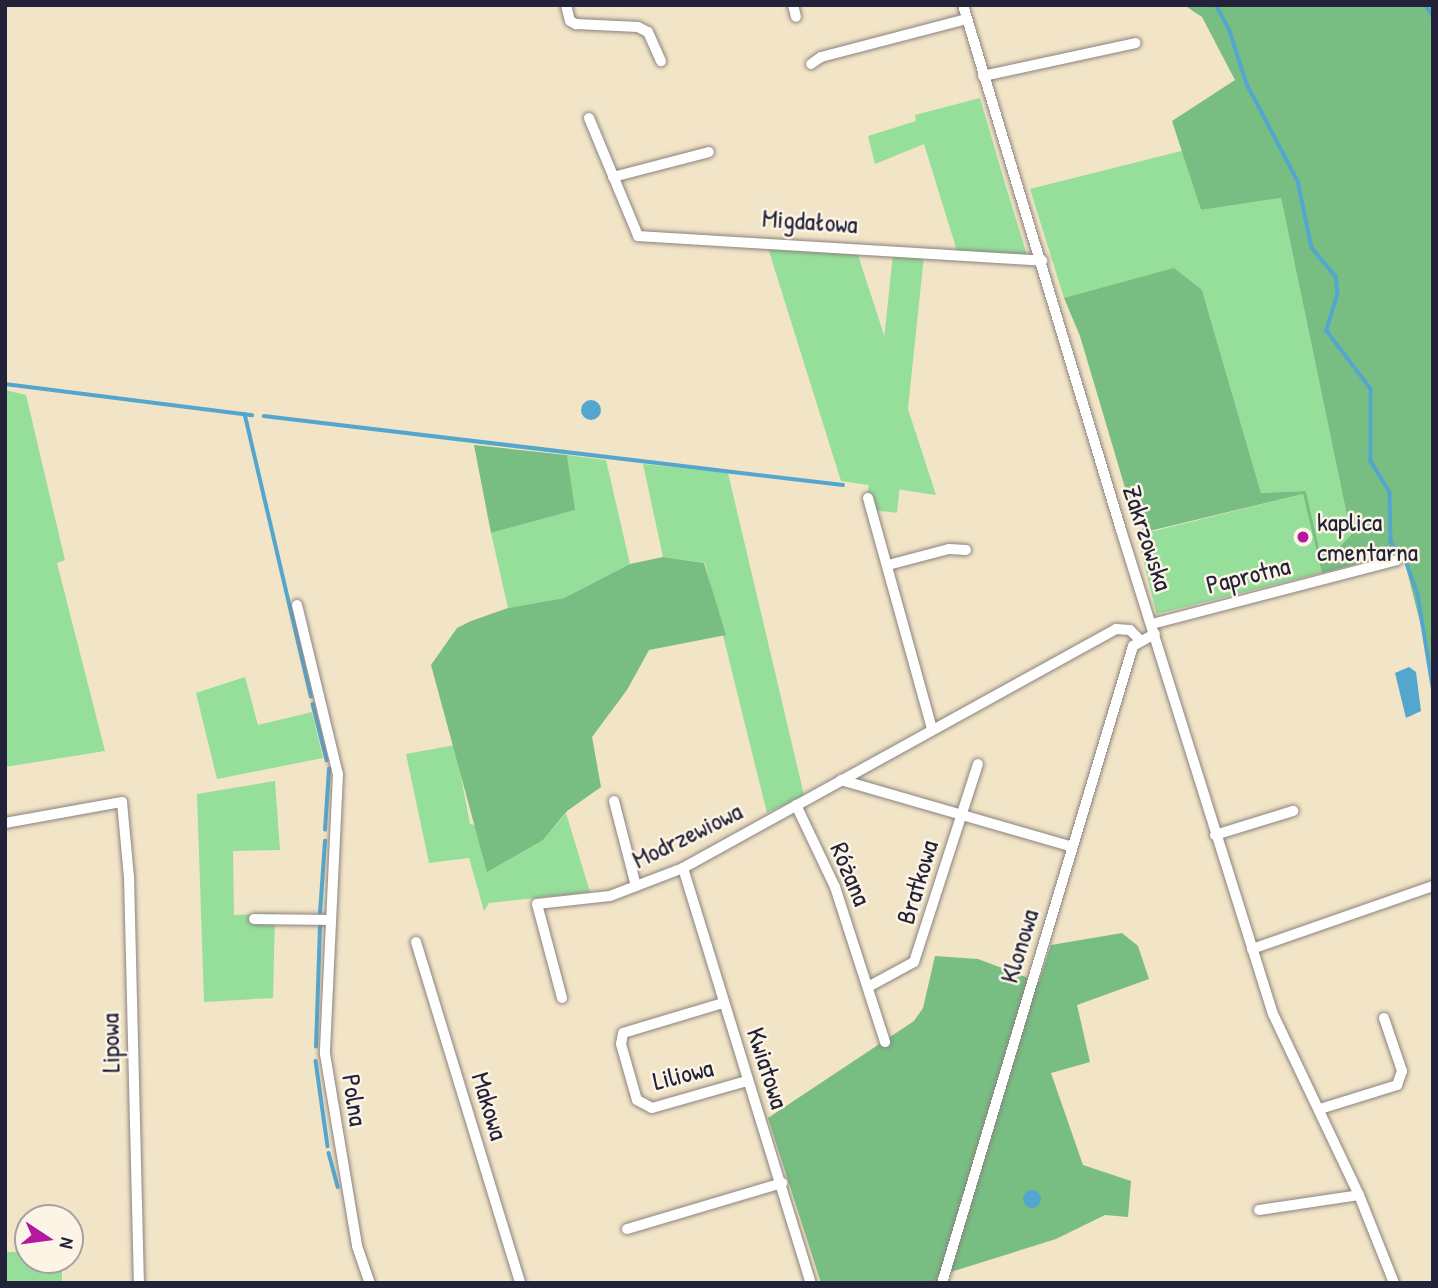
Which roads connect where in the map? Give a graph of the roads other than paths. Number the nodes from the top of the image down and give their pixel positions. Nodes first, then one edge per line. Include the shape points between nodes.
1 (566, 5) edge
2 (793, 5) edge
3 (963, 5) edge
4 (796, 17) dead end
5 (967, 19) junction
6 (1135, 43) dead end
7 (661, 61) dead end
8 (811, 64) dead end
9 (983, 76) junction
10 (589, 118) dead end
11 (709, 152) dead end
12 (613, 177) junction
13 (1041, 258) junction
14 (868, 498) dead end
15 (966, 550) dead end
16 (1397, 560) dead end
17 (888, 565) junction
18 (298, 605) dead end
19 (1153, 629) junction
20 (1139, 639) junction
21 (932, 729) junction
22 (978, 764) dead end
23 (841, 780) junction
24 (614, 801) dead end
25 (796, 806) junction
26 (1293, 811) dead end
27 (961, 817) junction
28 (5, 824) edge
29 (1215, 835) junction
30 (1073, 847) junction
31 (683, 868) junction
32 (636, 886) junction
33 (1433, 886) edge
34 (254, 919) dead end
35 (329, 920) junction
36 (416, 942) dead end
37 (1252, 949) junction
38 (868, 987) junction
39 (562, 998) dead end
40 (723, 1003) junction
41 (1384, 1018) dead end
42 (885, 1042) dead end
43 (747, 1081) junction
44 (1320, 1109) junction
45 (782, 1183) junction
46 (1359, 1195) junction
47 (1259, 1209) dead end
48 (627, 1229) dead end
49 (139, 1283) edge
50 (370, 1283) edge
51 (520, 1283) edge
52 (811, 1283) edge
53 (942, 1283) edge
54 (1394, 1283) edge

1 - 7 street via 570,22 576,24 638,27 648,32
2 - 4 street
3 - 5 street, Zakrzowska
5 - 8 street
5 - 9 street, Zakrzowska
6 - 9 street
9 - 13 street, Zakrzowska
10 - 12 street, Migdałowa
11 - 12 street
12 - 13 street, Migdałowa via 638,236
13 - 19 street, Zakrzowska
14 - 17 street
15 - 17 street via 949,549
16 - 19 street, Paprotna
17 - 21 street
18 - 35 street, Polna via 338,774
19 - 20 street
19 - 29 street, Zakrzowska
20 - 21 street, Modrzewiowa via 1130,630 1116,629
20 - 30 street, Klonowa
21 - 23 street, Modrzewiowa
22 - 27 street, Bratkowa
23 - 25 street, Modrzewiowa
23 - 27 street
24 - 32 street
25 - 31 street, Modrzewiowa
25 - 38 street, Różana via 835,887
26 - 29 street
27 - 30 street
27 - 38 street, Bratkowa via 914,962
28 - 49 street, Lipowa via 122,802 129,877
29 - 37 street, Zakrzowska
30 - 53 street, Klonowa
31 - 32 street, Modrzewiowa
31 - 40 street, Kwiatowa
32 - 39 street, Modrzewiowa via 610,896 537,904
33 - 37 street
34 - 35 street
35 - 50 street, Polna via 328,1079 357,1246
36 - 51 street, Makowa
37 - 44 street, Zakrzowska via 1273,1014
38 - 42 street, Różana
40 - 43 street, Kwiatowa
40 - 43 street, Liliowa via 623,1033 621,1044 637,1100 652,1108
41 - 44 street via 1402,1071 1397,1085
43 - 45 street, Kwiatowa
44 - 46 street, Zakrzowska
45 - 48 street
45 - 52 street, Kwiatowa
46 - 47 street
46 - 54 street, Zakrzowska

